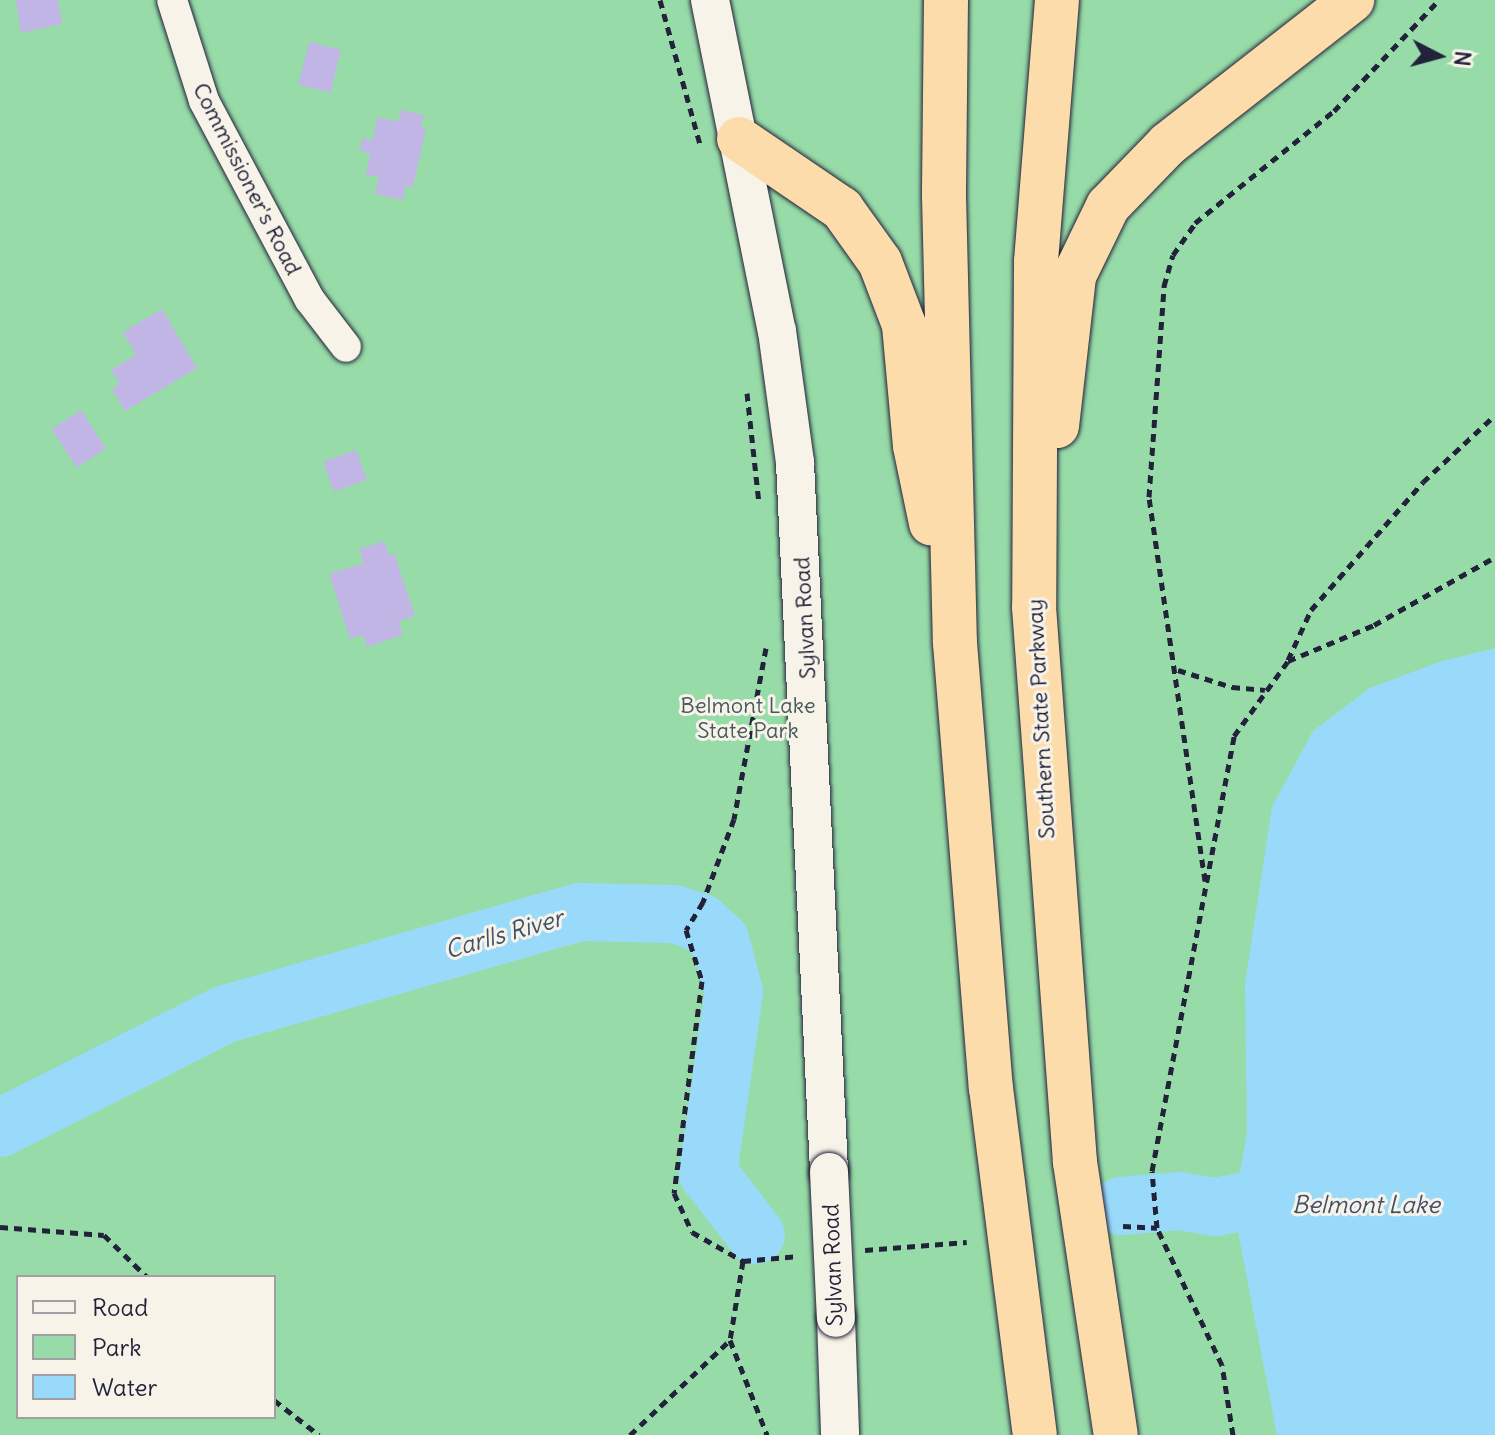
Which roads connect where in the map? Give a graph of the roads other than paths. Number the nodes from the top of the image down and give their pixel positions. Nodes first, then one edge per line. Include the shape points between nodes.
1 (172, 0) edge
2 (710, 0) edge
3 (946, 0) edge
4 (1057, 0) edge
5 (1352, 0) edge
6 (720, 145) junction
7 (346, 347) dead end
8 (1034, 607) junction
9 (955, 643) junction
10 (840, 1435) edge
11 (1035, 1435) edge
12 (1116, 1435) edge

1 - 7 street, Commissioner's Road via 204,101 310,300
2 - 6 street, Sylvan Road
3 - 9 highway via 944,196
4 - 8 highway, Southern State Parkway via 1036,262
5 - 8 highway via 1168,144 1123,186 1094,228 1074,276
6 - 9 highway via 842,209 890,283 906,336 915,446
6 - 10 street, Sylvan Road, bridge via 777,331 795,463
8 - 12 highway, Southern State Parkway via 1073,1147
9 - 11 highway via 991,1088

